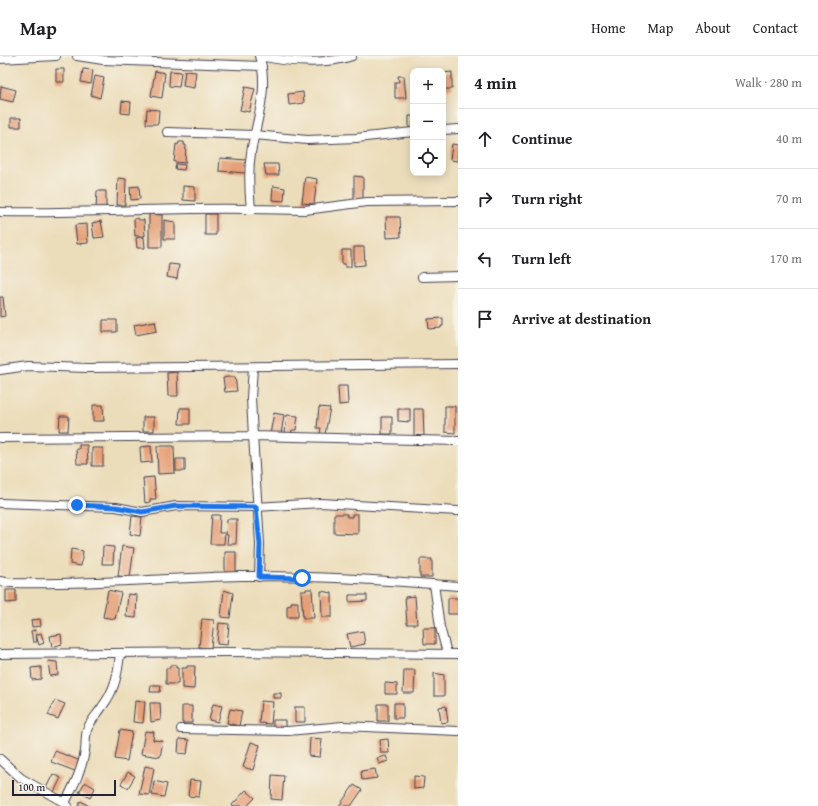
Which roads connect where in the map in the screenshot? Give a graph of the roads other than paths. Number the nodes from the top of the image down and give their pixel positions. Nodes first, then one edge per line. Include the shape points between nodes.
1 (56, 56) edge
2 (77, 56) edge
3 (260, 56) edge
4 (352, 56) edge
5 (0, 59) edge
6 (262, 66) junction
7 (458, 129) edge
8 (446, 130) edge
9 (167, 132) dead end
10 (410, 132) edge
11 (255, 135) junction
12 (458, 201) edge
13 (251, 209) junction
14 (0, 212) edge
15 (458, 276) edge
16 (422, 277) dead end
17 (458, 364) edge
18 (253, 367) junction
19 (0, 370) edge
20 (253, 436) junction
21 (0, 438) edge
22 (458, 441) edge
23 (0, 503) edge
24 (256, 507) junction
25 (458, 511) edge
26 (259, 577) junction
27 (0, 580) edge
28 (434, 584) junction
29 (458, 586) edge
30 (120, 653) junction
31 (447, 653) junction
32 (0, 654) edge
33 (458, 654) edge
34 (181, 729) dead end
35 (458, 731) edge
36 (0, 759) edge
37 (67, 804) edge

1 - 5 street
2 - 6 street via 103,60
3 - 4 street via 294,61 330,61
3 - 6 street
6 - 11 street via 263,91
7 - 8 street
9 - 11 street
10 - 11 street via 307,140
11 - 13 street via 249,178
12 - 13 street via 367,202 305,210
13 - 14 street
15 - 16 street
17 - 18 street
18 - 19 street via 28,366
18 - 20 street
20 - 21 street
20 - 22 street
20 - 24 street
23 - 24 street via 116,507 142,512 176,506
24 - 25 street via 321,503
24 - 26 street via 260,544
26 - 27 street via 153,579 85,584 11,583
26 - 28 street via 333,577
28 - 29 street
28 - 31 street via 440,627
30 - 31 street
30 - 32 street
30 - 37 street via 114,688 86,732 85,751
31 - 33 street
34 - 35 street via 288,731 343,726
36 - 37 street via 21,778

